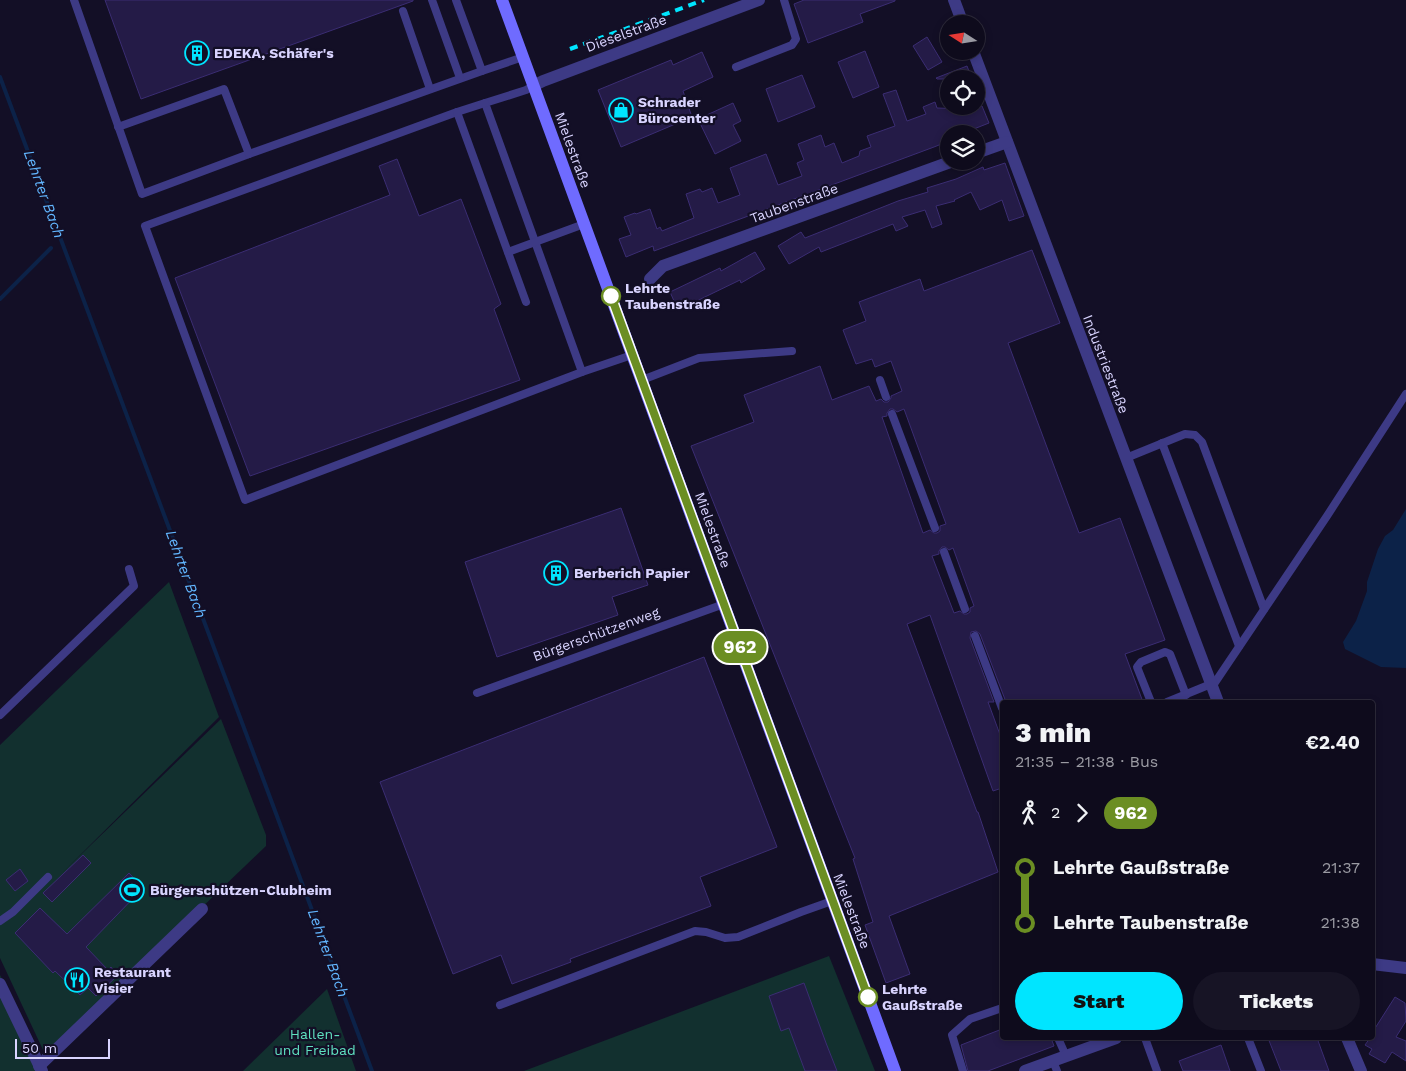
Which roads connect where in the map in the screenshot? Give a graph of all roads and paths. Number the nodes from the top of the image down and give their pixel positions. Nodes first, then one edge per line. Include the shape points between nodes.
1 (74, 0) edge
2 (432, 0) edge
3 (456, 0) edge
4 (502, 0) edge
5 (759, 0) edge
6 (784, 0) edge
7 (954, 0) edge
8 (403, 11) dead end
9 (960, 15) edge
10 (523, 57) junction
11 (976, 60) edge
12 (736, 67) dead end
13 (482, 71) junction
14 (460, 78) junction
15 (533, 86) junction
16 (430, 89) junction
17 (485, 103) junction
18 (457, 112) junction
19 (118, 127) junction
20 (1007, 142) junction
21 (985, 150) edge
22 (249, 154) junction
23 (940, 166) edge
24 (584, 224) junction
25 (535, 242) junction
26 (508, 252) junction
27 (650, 279) dead end
28 (526, 302) dead end
29 (792, 351) dead end
30 (632, 355) junction
31 (582, 372) junction
32 (642, 380) junction
33 (880, 380) dead end
34 (1406, 394) edge
35 (886, 398) dead end
36 (892, 414) dead end
37 (1162, 443) junction
38 (1126, 458) junction
39 (935, 528) dead end
40 (944, 552) dead end
41 (129, 569) dead end
42 (724, 604) junction
43 (1264, 609) junction
44 (966, 610) dead end
45 (975, 636) dead end
46 (1240, 646) junction
47 (1211, 686) junction
48 (477, 692) dead end
49 (1186, 695) junction
50 (1150, 700) edge
51 (1172, 700) edge
52 (1217, 700) edge
53 (1000, 703) edge
54 (0, 715) edge
55 (48, 877) dead end
56 (832, 901) junction
57 (202, 909) dead end
58 (0, 921) edge
59 (1375, 964) edge
60 (1406, 968) edge
61 (0, 984) edge
62 (500, 1005) dead end
63 (1000, 1009) edge
64 (1059, 1040) edge
65 (1110, 1040) edge
66 (1146, 1040) edge
67 (1249, 1040) edge
68 (1348, 1040) edge
69 (1066, 1056) junction
70 (1055, 1066) edge
71 (40, 1068) edge
72 (895, 1071) edge
73 (963, 1071) edge
74 (1025, 1071) edge
75 (1158, 1071) edge
76 (1261, 1071) edge
77 (1361, 1071) edge

1 - 19 lane
2 - 14 lane
3 - 13 lane
4 - 10 street, Mielestraße
5 - 15 street, Dieselstraße
6 - 12 lane via 796,39 792,45
7 - 9 street
8 - 16 lane
10 - 13 lane
10 - 15 street, Mielestraße
11 - 20 street, Industriestraße
13 - 14 lane
14 - 16 lane
15 - 17 lane
15 - 24 street, Mielestraße
16 - 22 lane
17 - 18 lane
17 - 25 lane
18 - 26 lane
18 - 31 lane via 145,226 245,500
19 - 22 lane via 224,89
19 - 22 lane via 142,194
20 - 21 street
20 - 38 street, Industriestraße
23 - 27 street, Taubenstraße via 663,266
24 - 25 lane
24 - 30 street, Mielestraße
25 - 26 lane
25 - 31 lane
26 - 28 lane
29 - 32 lane via 699,358
30 - 31 lane
30 - 32 street, Mielestraße
32 - 42 street, Mielestraße
33 - 35 lane
34 - 43 lane
36 - 39 lane
37 - 38 lane
37 - 43 lane via 1185,434 1195,434 1202,442
37 - 46 lane
38 - 47 street, Industriestraße
40 - 44 lane
41 - 54 lane via 134,586
42 - 48 lane, Bürgerschützenweg
42 - 56 street, Mielestraße
43 - 46 lane
45 - 53 lane
46 - 47 lane
47 - 49 lane
47 - 52 street, Industriestraße
49 - 50 lane via 1170,654 1165,652 1141,662 1138,667
49 - 51 lane
55 - 58 lane
56 - 62 lane via 738,937 725,938 695,931
56 - 72 street, Mielestraße
57 - 71 street
59 - 60 street
61 - 71 street
63 - 73 lane via 970,1019 952,1034
64 - 69 lane
65 - 69 street
66 - 75 lane
67 - 76 lane
68 - 77 street
69 - 70 street
70 - 74 street

